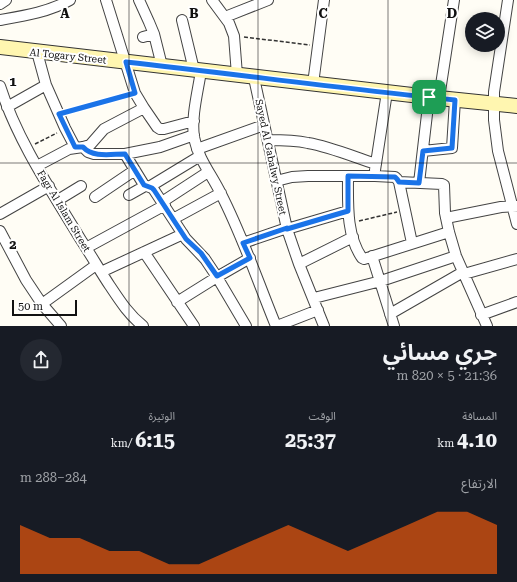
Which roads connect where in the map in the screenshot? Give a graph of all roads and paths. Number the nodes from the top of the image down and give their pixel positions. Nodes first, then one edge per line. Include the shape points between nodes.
1 (6, 0) edge
2 (70, 0) edge
3 (106, 0) edge
4 (139, 0) edge
5 (212, 0) edge
6 (268, 0) edge
7 (324, 0) edge
8 (454, 0) edge
9 (508, 0) edge
10 (0, 4) edge
11 (225, 17) junction
12 (0, 20) edge
13 (182, 20) dead end
14 (154, 34) junction
15 (234, 36) junction
16 (142, 37) dead end
17 (318, 46) junction
18 (0, 47) edge
19 (38, 52) junction
20 (126, 62) junction
21 (162, 66) junction
22 (197, 70) junction
23 (237, 75) junction
24 (254, 78) junction
25 (313, 84) junction
26 (46, 85) junction
27 (0, 86) edge
28 (387, 92) junction
29 (135, 93) junction
30 (434, 98) junction
31 (455, 100) junction
32 (494, 104) junction
33 (517, 106) edge
34 (7, 107) junction
35 (144, 108) junction
36 (59, 114) junction
37 (194, 121) junction
38 (264, 125) junction
39 (66, 128) junction
40 (194, 135) junction
41 (268, 140) junction
42 (79, 147) junction
43 (26, 148) junction
44 (423, 151) junction
45 (198, 153) junction
46 (125, 154) junction
47 (376, 164) junction
48 (37, 166) junction
49 (135, 170) junction
50 (208, 172) junction
51 (348, 176) junction
52 (375, 176) junction
53 (276, 181) junction
54 (399, 182) junction
55 (419, 183) junction
56 (49, 186) junction
57 (81, 186) dead end
58 (147, 186) junction
59 (221, 193) junction
60 (129, 196) dead end
61 (94, 197) dead end
62 (58, 200) junction
63 (163, 204) junction
64 (514, 206) edge
65 (405, 210) junction
66 (348, 211) junction
67 (0, 214) edge
68 (446, 218) junction
69 (173, 219) junction
70 (350, 223) junction
71 (517, 224) edge
72 (287, 229) junction
73 (0, 231) edge
74 (449, 232) junction
75 (183, 234) junction
76 (353, 237) junction
77 (243, 243) junction
78 (412, 243) junction
79 (86, 248) junction
80 (144, 252) junction
81 (372, 256) junction
82 (456, 256) junction
83 (250, 258) junction
84 (517, 259) edge
85 (299, 264) junction
86 (99, 268) junction
87 (463, 273) junction
88 (217, 276) junction
89 (380, 281) junction
90 (314, 298) junction
91 (177, 302) junction
92 (517, 302) edge
93 (42, 304) junction
94 (318, 310) junction
95 (390, 314) junction
96 (481, 315) junction
97 (61, 326) edge
98 (143, 326) edge
99 (194, 326) edge
100 (246, 326) edge
101 (276, 326) edge
102 (324, 326) edge
103 (394, 326) edge
104 (486, 326) edge

1 - 10 street
2 - 12 street via 41,11
3 - 20 street
4 - 14 street
5 - 11 street
6 - 11 street
7 - 17 street
8 - 30 street
9 - 32 street
11 - 15 street
13 - 22 street
14 - 16 street
14 - 21 street
15 - 17 path
15 - 23 street
17 - 25 street
18 - 19 street, Al Togary Street
19 - 20 street, Al Togary Street
19 - 26 street
20 - 21 street, Al Togary Street
20 - 29 street
21 - 22 street, Al Togary Street
22 - 23 street, Al Togary Street
22 - 37 street
23 - 24 street, Al Togary Street
24 - 25 street, Al Togary Street
24 - 38 street, Sayed Al Gabalwy Street
25 - 28 street, Al Togary Street
26 - 34 street
26 - 36 street
27 - 34 street, Fagr Al Islam Street
28 - 30 street, Al Togary Street
28 - 47 street
29 - 35 street
29 - 36 path
30 - 31 street, Al Togary Street
30 - 44 street
31 - 32 street, Al Togary Street
31 - 44 street via 452,148
32 - 33 street, Al Togary Street
32 - 64 street via 498,151
34 - 43 street, Fagr Al Islam Street
35 - 37 street via 162,129
35 - 42 street via 104,129 90,144
36 - 39 street
37 - 40 street
38 - 41 street, Sayed Al Gabalwy Street
38 - 45 street
39 - 42 street
39 - 43 path
40 - 45 street
40 - 46 street
41 - 47 street via 296,141 323,146
41 - 53 street, Sayed Al Gabalwy Street
42 - 46 street via 94,154
42 - 48 street via 69,149
43 - 48 street, Fagr Al Islam Street
44 - 55 street
45 - 50 street
45 - 58 street
46 - 49 street
47 - 52 street
48 - 56 street, Fagr Al Islam Street
49 - 58 street
49 - 61 street
50 - 59 street
50 - 63 street
51 - 52 street
51 - 53 street via 292,177
51 - 66 street
52 - 54 street via 395,177
53 - 72 street, Sayed Al Gabalwy Street
54 - 55 street
54 - 65 street
55 - 68 street via 444,185
56 - 62 street, Fagr Al Islam Street
56 - 67 street
57 - 62 street
58 - 60 street
58 - 63 street via 154,190
59 - 69 street
59 - 77 street
62 - 79 street, Fagr Al Islam Street
63 - 69 street
63 - 79 street
64 - 68 street
64 - 71 street
65 - 70 path
65 - 78 street
66 - 70 street
66 - 72 street
68 - 74 street
69 - 75 street
70 - 76 street
72 - 77 street
72 - 85 street, Sayed Al Gabalwy Street
73 - 93 street
74 - 78 street
74 - 82 street
75 - 80 street
75 - 88 street
76 - 81 street via 361,258
76 - 85 street
77 - 83 street
78 - 81 street
79 - 86 street, Fagr Al Islam Street
80 - 86 street
80 - 91 street
81 - 89 street
82 - 87 street
82 - 89 street
83 - 88 street
83 - 101 street
84 - 87 street
85 - 90 street, Sayed Al Gabalwy Street
86 - 93 street
86 - 98 street, Fagr Al Islam Street via 127,311
87 - 95 street
87 - 96 street
88 - 91 street
88 - 100 street
89 - 90 street
89 - 95 street
90 - 94 street, Sayed Al Gabalwy Street
91 - 99 street
92 - 96 street
93 - 97 street
94 - 101 street
94 - 102 street, Sayed Al Gabalwy Street
95 - 103 street
96 - 104 street

